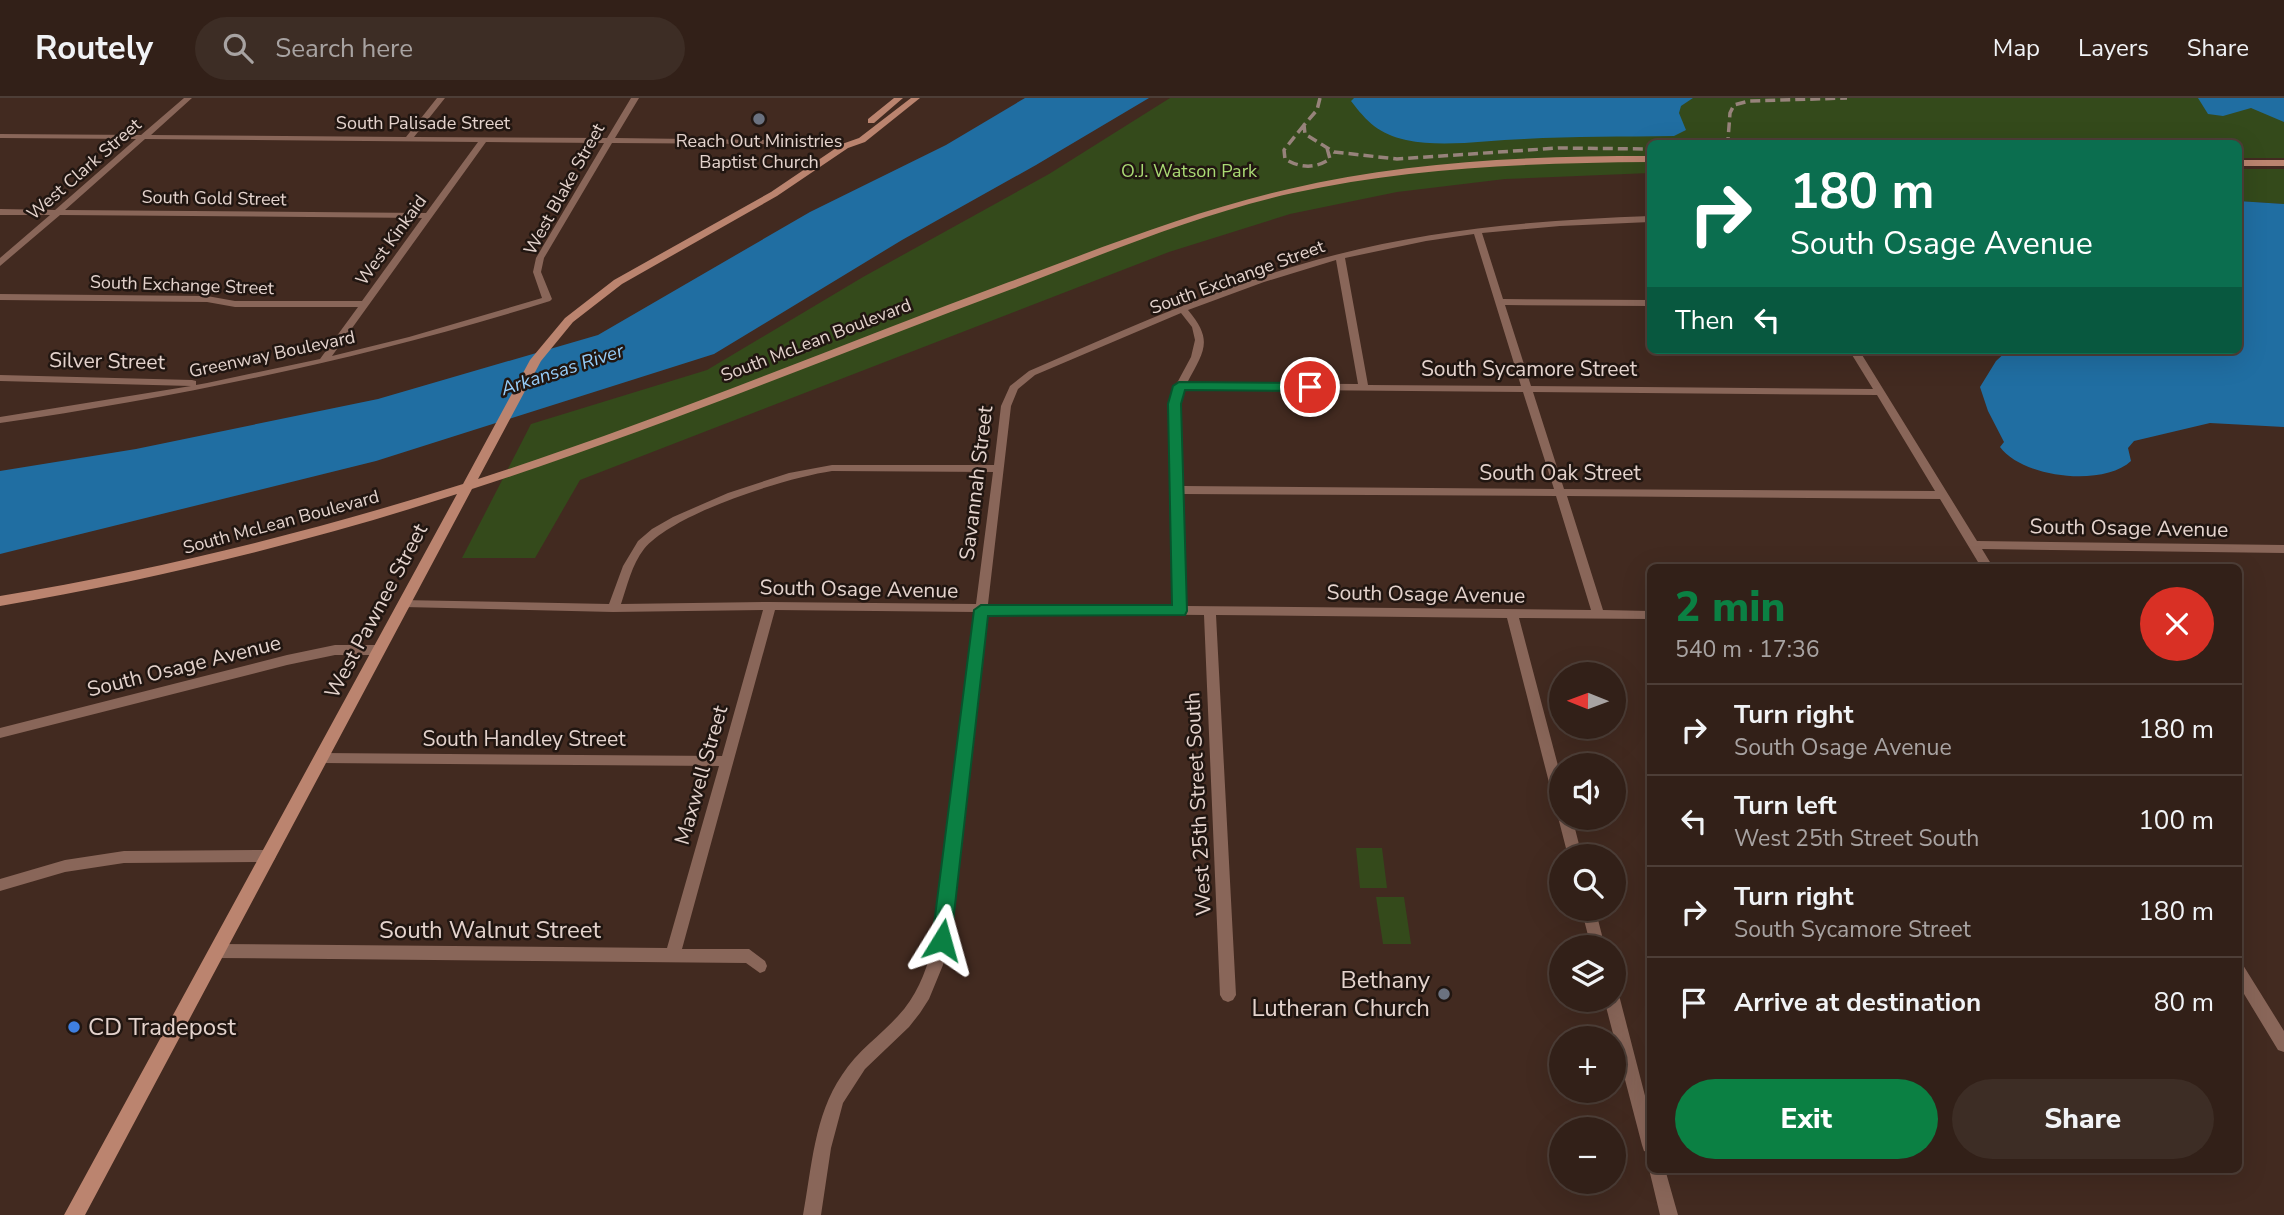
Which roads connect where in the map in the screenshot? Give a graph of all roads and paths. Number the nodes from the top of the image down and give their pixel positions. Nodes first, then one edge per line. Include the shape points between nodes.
1 (188, 98) edge
2 (441, 98) edge
3 (635, 98) edge
4 (899, 98) edge
5 (916, 98) edge
6 (0, 136) edge
7 (144, 137) junction
8 (408, 139) junction
9 (484, 139) junction
10 (609, 141) junction
11 (845, 146) junction
12 (1647, 159) edge
13 (2242, 163) edge
14 (2284, 163) edge
15 (0, 212) edge
16 (57, 212) junction
17 (428, 216) junction
18 (1647, 219) edge
19 (1477, 231) junction
20 (1340, 257) junction
21 (0, 263) edge
22 (0, 297) edge
23 (547, 299) joint
24 (1499, 302) junction
25 (1647, 303) edge
26 (364, 304) junction
27 (1183, 310) junction
28 (1856, 354) edge
29 (324, 360) junction
30 (0, 378) edge
31 (213, 384) junction
32 (1179, 386) junction
33 (1363, 387) junction
34 (1014, 388) joint
35 (1526, 388) junction
36 (1879, 391) junction
37 (0, 420) edge
38 (999, 468) junction
39 (467, 486) junction
40 (1177, 490) junction
41 (1559, 492) junction
42 (1942, 495) junction
43 (1973, 545) junction
44 (2284, 549) edge
45 (1985, 564) edge
46 (0, 601) edge
47 (404, 603) junction
48 (770, 606) junction
49 (613, 608) junction
50 (981, 610) junction
51 (1180, 611) junction
52 (1210, 611) junction
53 (1513, 614) junction
54 (1599, 615) junction
55 (1647, 615) edge
56 (379, 650) junction
57 (0, 733) edge
58 (1549, 755) edge
59 (321, 758) junction
60 (727, 761) junction
61 (270, 856) junction
62 (0, 885) edge
63 (216, 951) junction
64 (673, 954) junction
65 (760, 966) dead end
66 (2242, 977) edge
67 (1228, 995) dead end
68 (1615, 1012) edge
69 (2284, 1045) edge
70 (1647, 1133) edge
71 (1658, 1173) edge
72 (74, 1215) edge
73 (812, 1215) edge
74 (1669, 1215) edge

1 - 7 street, West Clark Street
2 - 8 street
3 - 10 street, West Blake Street
4 - 11 main road, West Pawnee Street
5 - 11 main road, West Pawnee Street via 862,140
6 - 7 street, South Palisade Street
7 - 8 street, South Palisade Street
7 - 16 street, West Clark Street
8 - 9 street, South Palisade Street
9 - 10 street, South Palisade Street
9 - 17 street, West Kinkaid
10 - 11 street, South Palisade Street
10 - 23 street, West Blake Street via 540,258 537,272
11 - 39 main road, West Pawnee Street via 754,206 618,282 569,320 536,359
12 - 39 main road, South McLean Boulevard via 1494,161 1360,177 1241,204 1110,248 581,448
13 - 14 main road
15 - 16 street, South Gold Street
16 - 17 street, South Gold Street
16 - 21 street, West Clark Street
17 - 26 street, West Kinkaid
18 - 19 street, South Exchange Street via 1562,221
19 - 20 street, South Exchange Street
19 - 24 street
20 - 27 street, South Exchange Street
20 - 33 street
22 - 26 street, South Exchange Street
23 - 29 street, Greenway Boulevard via 431,335
24 - 25 street
24 - 35 street
26 - 29 street, West Kinkaid
27 - 32 street via 1197,327 1200,340
27 - 34 street, South Exchange Street via 1032,373
28 - 36 street
29 - 31 street, Greenway Boulevard
30 - 31 street, Silver Street
31 - 37 street, Greenway Boulevard
32 - 33 street, South Sycamore Street
32 - 40 street via 1175,404
33 - 35 street, South Sycamore Street
34 - 38 street, Savannah Street via 1007,399
35 - 36 street, South Sycamore Street
35 - 41 street
36 - 42 street
38 - 49 street via 832,468 780,478 652,535 635,553
38 - 50 street, Savannah Street
39 - 46 main road, South McLean Boulevard via 384,514 193,564
39 - 47 main road, West Pawnee Street
40 - 41 street, South Oak Street
40 - 51 street
41 - 42 street, South Oak Street
41 - 54 street
42 - 43 street
43 - 44 street, South Osage Avenue
43 - 45 street
47 - 49 street, South Osage Avenue
47 - 56 main road, West Pawnee Street
48 - 49 street, South Osage Avenue
48 - 50 street, South Osage Avenue
48 - 60 street, Maxwell Street
50 - 51 street, South Osage Avenue
50 - 73 street, Savannah Street via 934,975 908,1018 861,1061 843,1085 829,1121
51 - 52 street, South Osage Avenue
52 - 53 street, South Osage Avenue
52 - 67 street, West 25th Street South
53 - 54 street, South Osage Avenue
53 - 58 street
54 - 55 street, South Osage Avenue
56 - 57 street, South Osage Avenue via 335,650 287,660
56 - 59 main road, West Pawnee Street
59 - 60 street, South Handley Street
59 - 61 main road, West Pawnee Street
60 - 64 street, Maxwell Street
61 - 62 street via 124,857 65,866
61 - 63 main road, West Pawnee Street
63 - 64 street, South Walnut Street
63 - 72 main road, West Pawnee Street
64 - 65 street, South Walnut Street via 749,956
66 - 69 street
68 - 70 street
71 - 74 street

